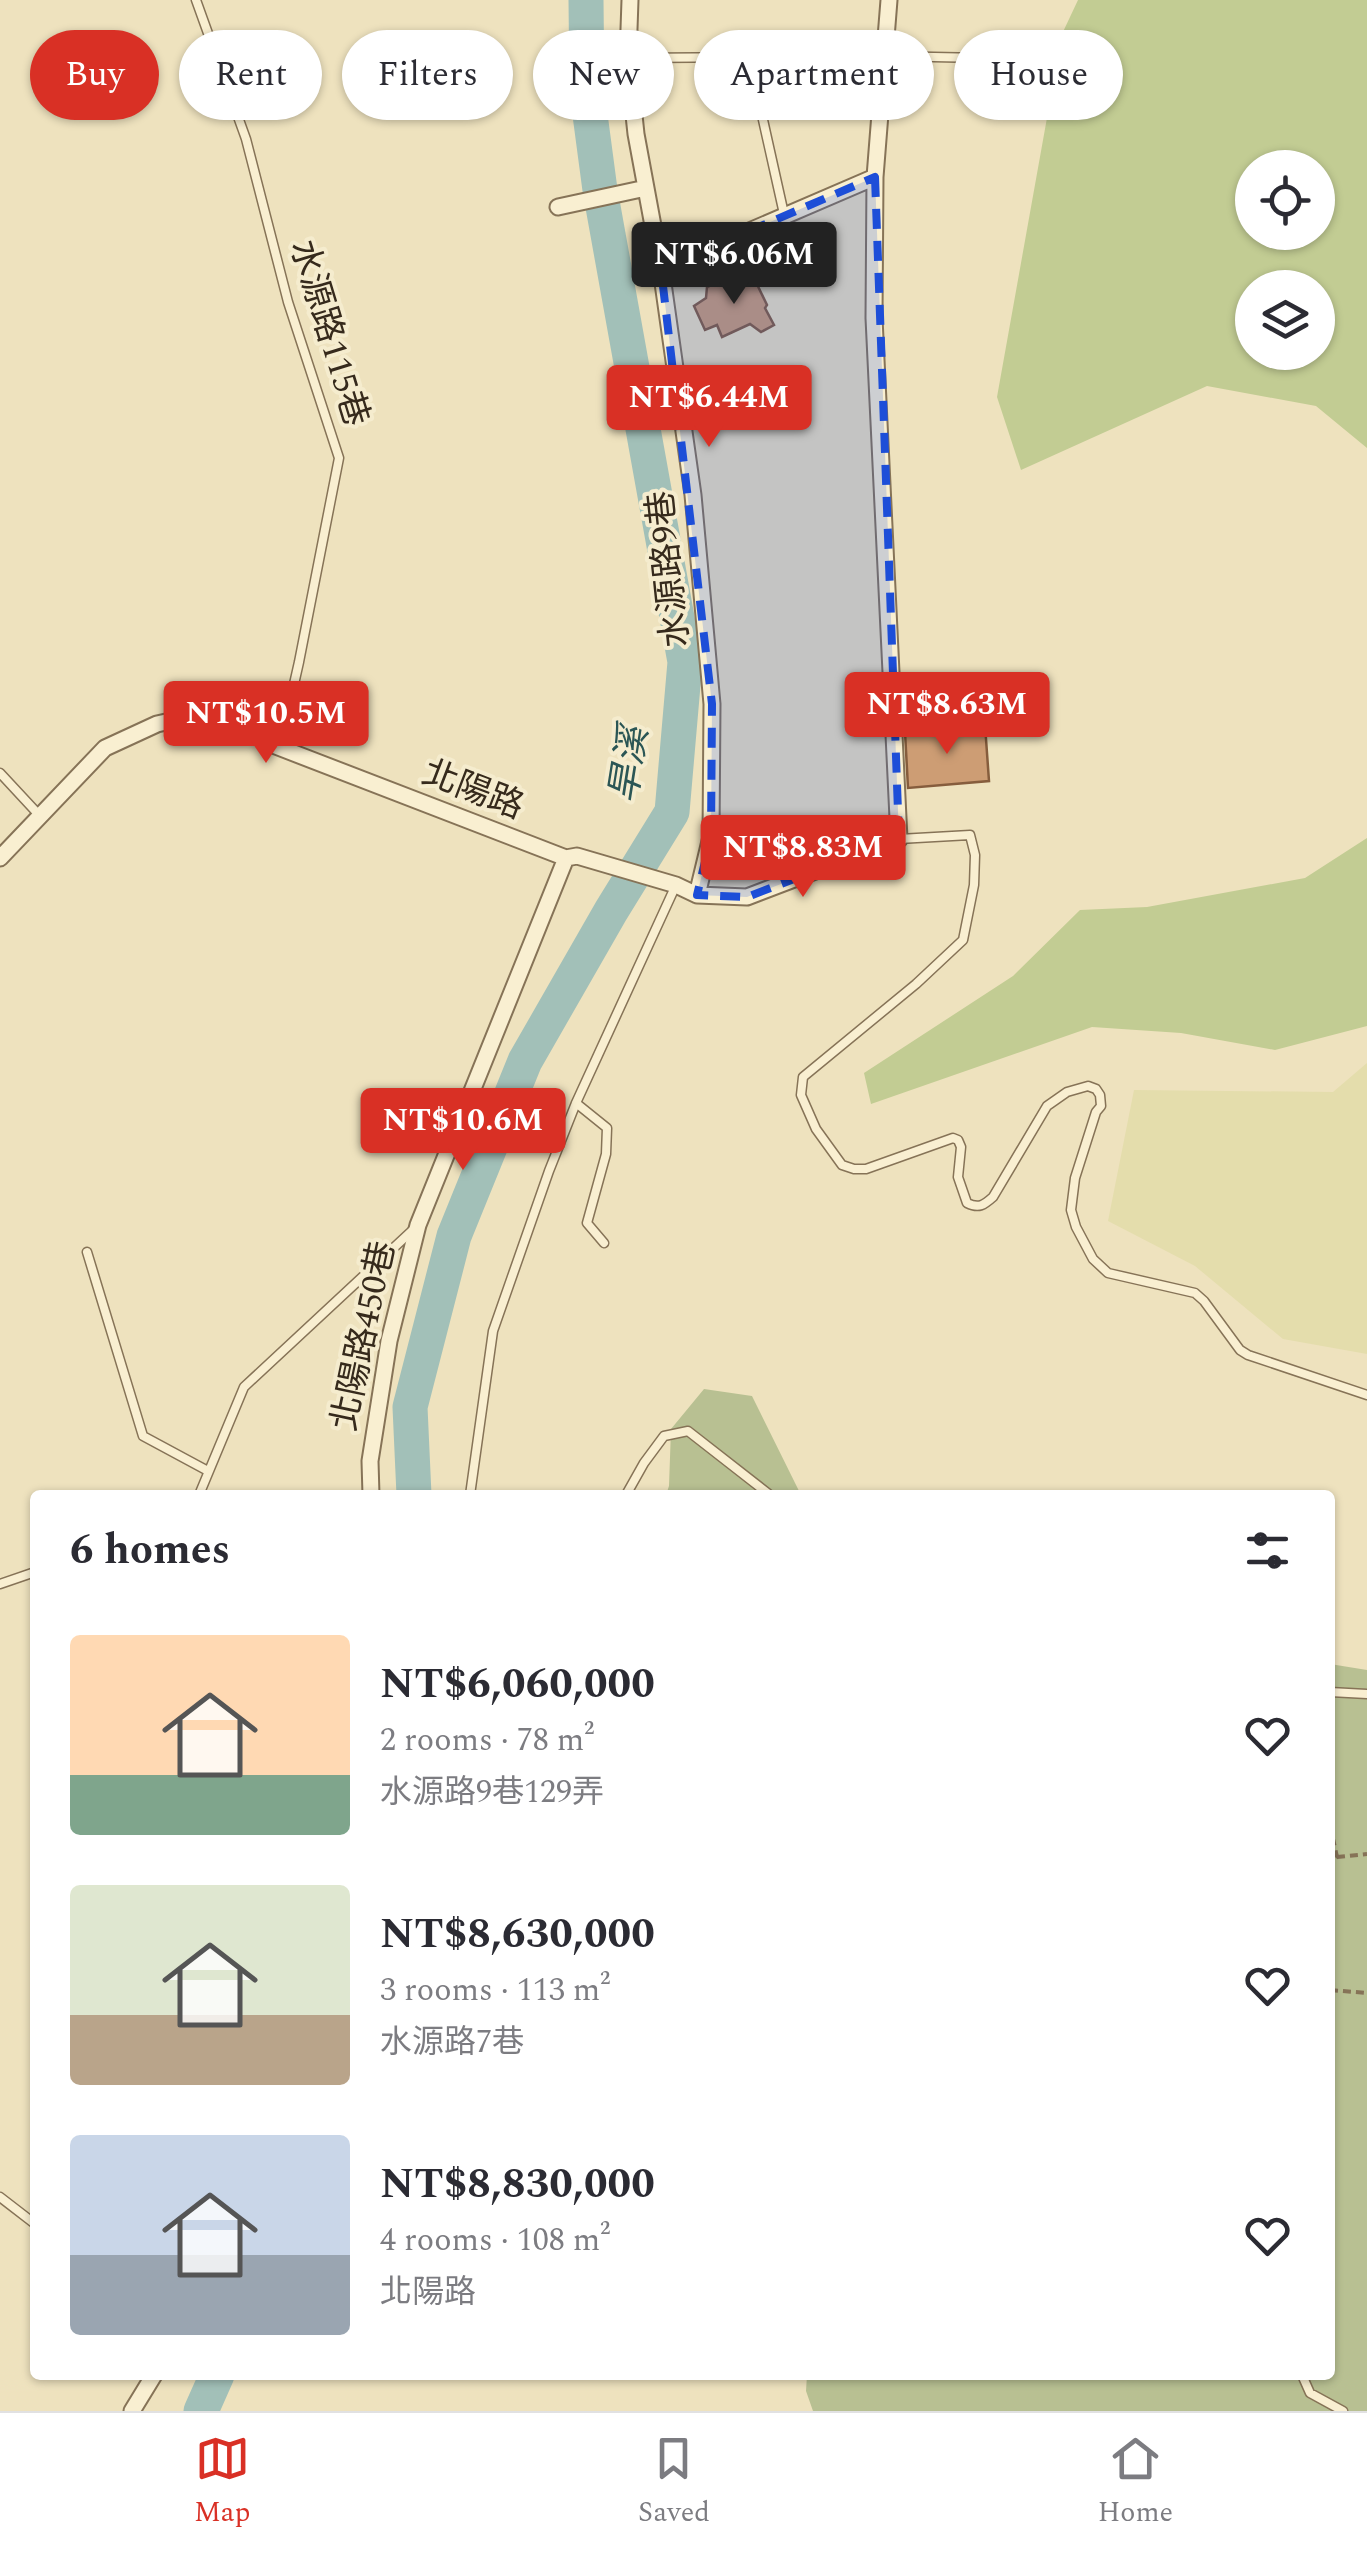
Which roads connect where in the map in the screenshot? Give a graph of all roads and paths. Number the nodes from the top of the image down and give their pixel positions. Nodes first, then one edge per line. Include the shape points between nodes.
1 (196, 0) edge
2 (630, 0) edge
3 (890, 0) edge
4 (629, 30) edge
5 (887, 30) edge
6 (635, 120) edge
7 (763, 120) edge
8 (879, 120) edge
9 (875, 177) junction
10 (646, 188) junction
11 (558, 207) dead end
12 (785, 216) junction
13 (661, 269) junction
14 (280, 746) junction
15 (0, 773) edge
16 (40, 816) junction
17 (899, 839) junction
18 (572, 857) junction
19 (0, 858) edge
20 (676, 885) junction
21 (697, 895) junction
22 (576, 1103) junction
23 (418, 1225) junction
24 (604, 1242) dead end
25 (87, 1252) dead end
26 (1367, 1395) edge
27 (208, 1471) junction
28 (200, 1490) edge
29 (371, 1490) edge
30 (471, 1490) edge
31 (629, 1490) edge
32 (764, 1490) edge
33 (30, 1574) edge
34 (0, 1584) edge
35 (1335, 1692) edge
36 (1367, 1694) edge
37 (1335, 1848) edge
38 (1367, 1854) edge
39 (1337, 1857) joint
40 (1335, 1990) edge
41 (1367, 1993) edge
42 (0, 2197) edge
43 (30, 2220) edge
44 (151, 2380) edge
45 (1304, 2380) edge
46 (132, 2411) edge
47 (1343, 2411) edge

1 - 14 lane, 水源路115巷 via 246,139 288,302 339,458
2 - 4 street, 水源路9巷
3 - 5 street
6 - 10 street, 水源路9巷
7 - 12 lane
8 - 9 street
9 - 12 street
9 - 17 street via 874,318
10 - 11 street
10 - 13 street, 水源路9巷
12 - 13 street
13 - 21 street, 水源路9巷 via 693,495 712,704 711,837
14 - 16 street, 北陽路 via 229,708 157,724 105,748
14 - 18 street, 北陽路
15 - 16 lane
16 - 19 street, 北陽路
17 - 21 street via 747,897
17 - 26 lane via 970,836 974,886 963,940 803,1077 801,1095 816,1130 842,1165 866,1168 953,1138 961,1147 958,1177 967,1203 982,1206 1046,1106 1079,1087 1096,1089 1100,1106 1071,1210 1094,1259 1108,1273 1195,1293 1248,1355
18 - 20 street, 北陽路
18 - 23 street, 北陽路450巷
20 - 21 street
20 - 22 lane
22 - 24 lane via 607,1128 587,1223
22 - 30 lane via 493,1331
23 - 27 lane via 244,1388
23 - 29 street, 北陽路450巷 via 390,1341
25 - 27 lane via 143,1436
27 - 28 lane
31 - 32 lane via 664,1436 688,1431
33 - 34 lane
35 - 36 lane
37 - 39 path
38 - 39 path
40 - 41 path
42 - 43 lane
44 - 46 street
45 - 47 lane via 1310,2393

